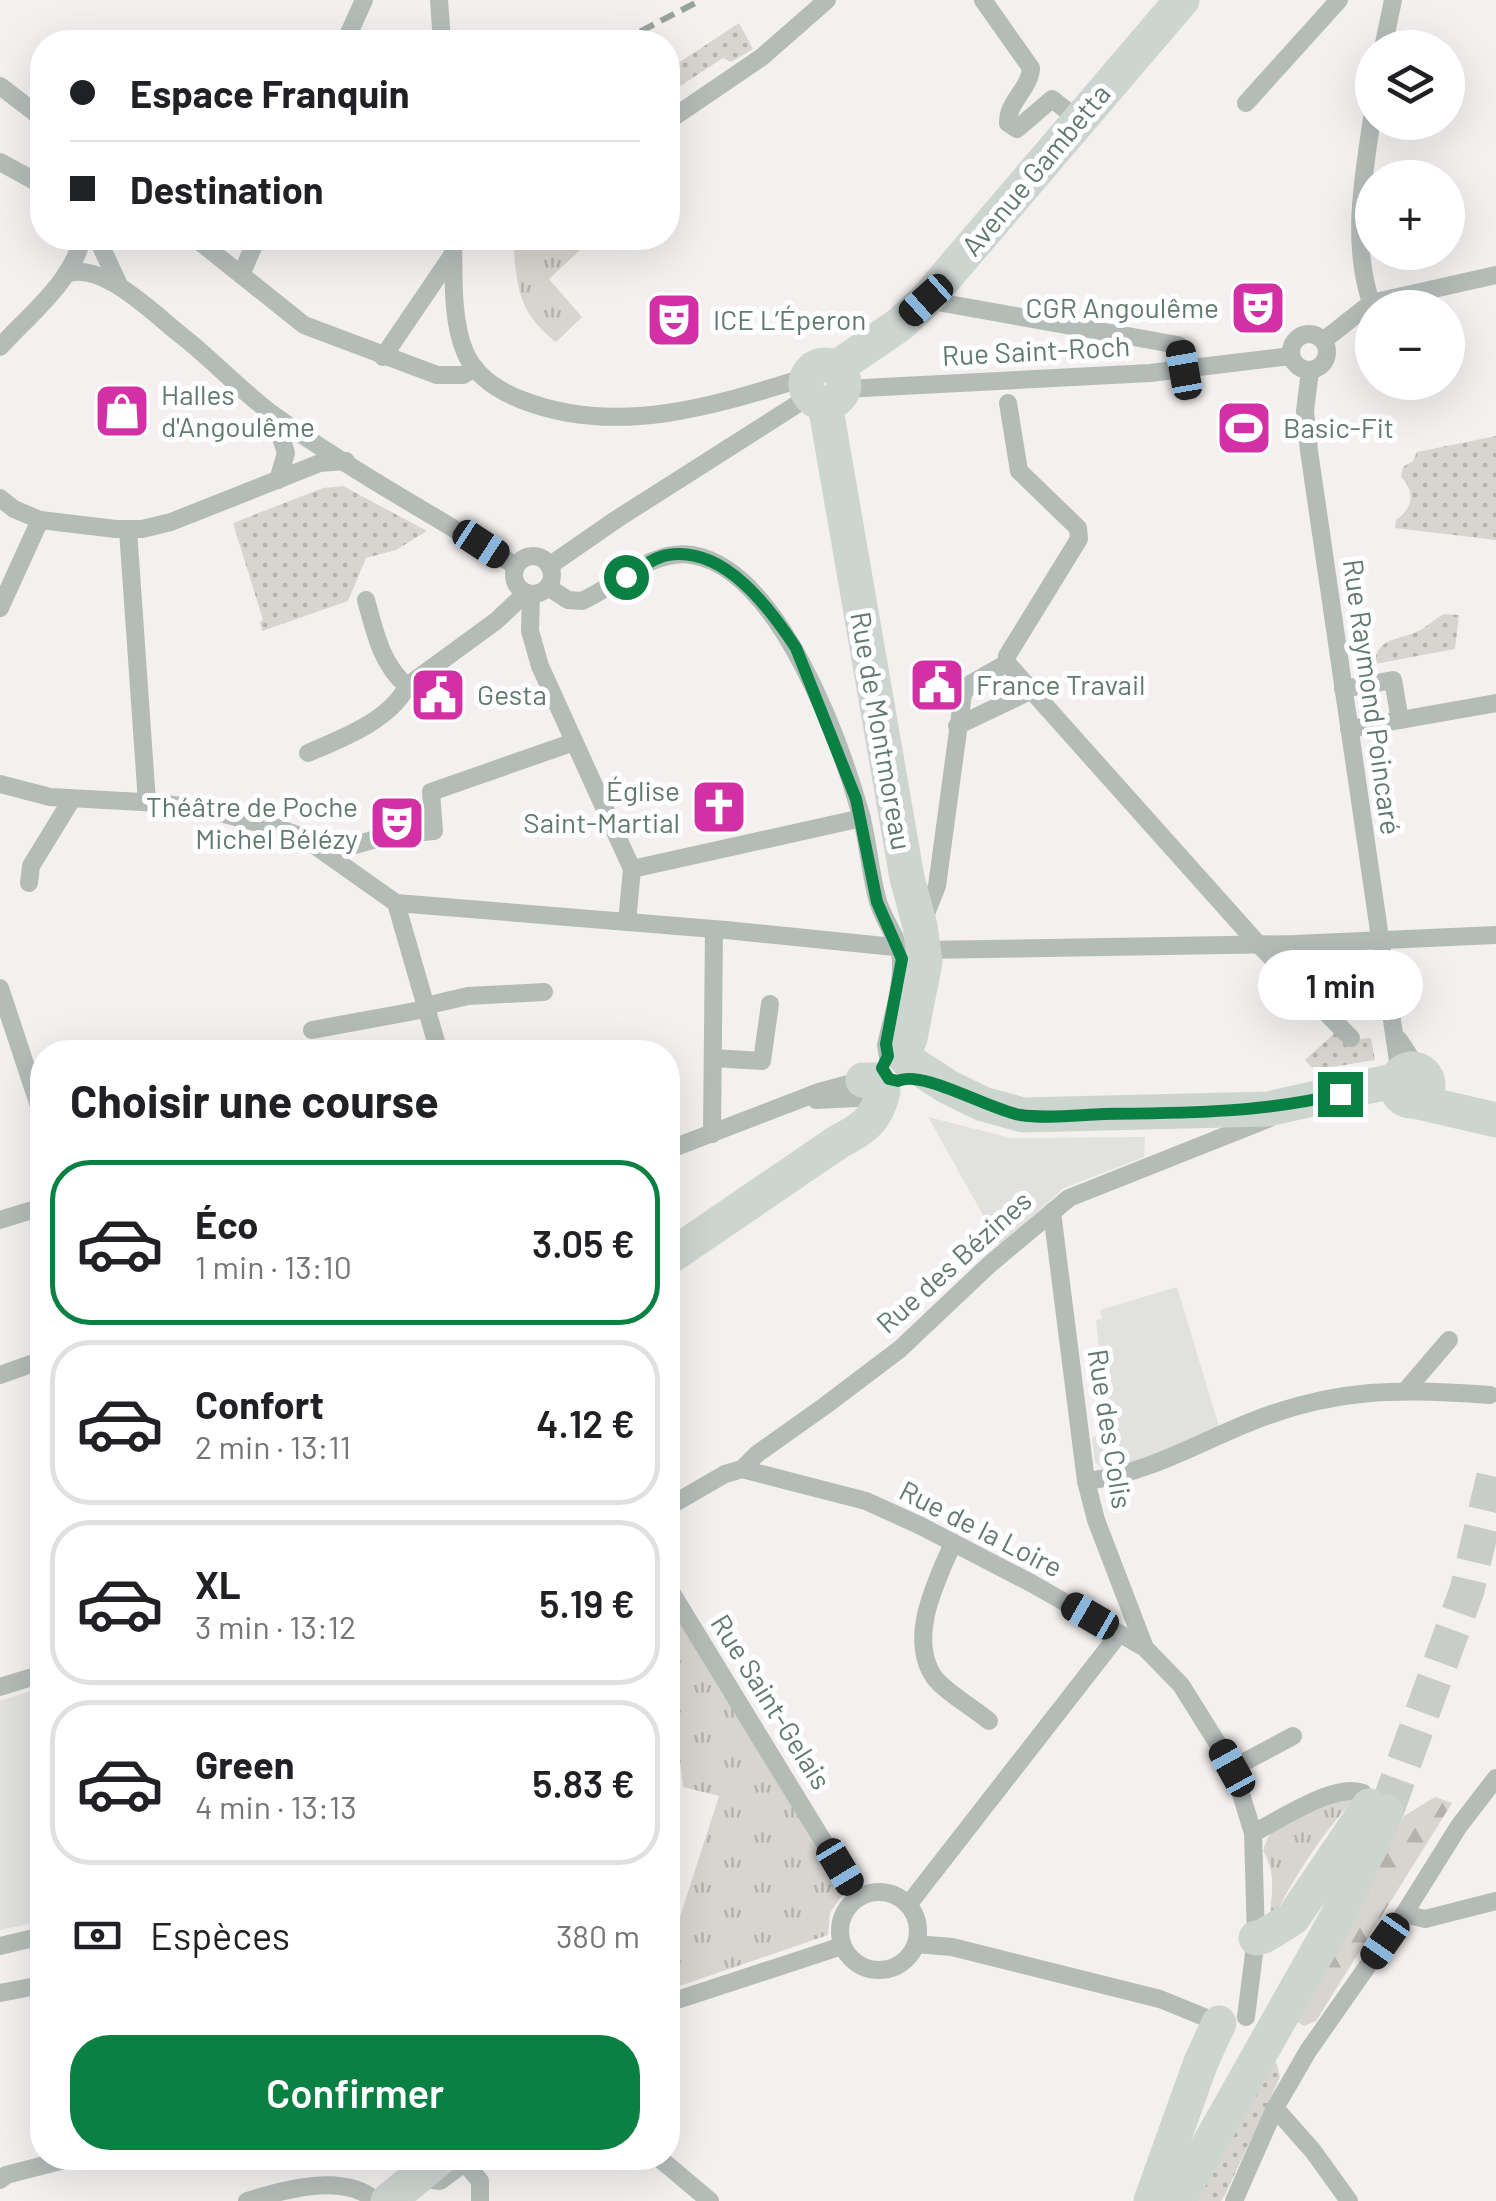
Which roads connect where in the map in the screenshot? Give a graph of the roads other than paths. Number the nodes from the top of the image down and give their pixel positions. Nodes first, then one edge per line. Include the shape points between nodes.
1 (364, 0) edge
2 (439, 0) edge
3 (828, 0) edge
4 (982, 0) edge
5 (1182, 0) edge
6 (1339, 0) edge
7 (1393, 0) edge
8 (350, 30) edge
9 (441, 30) edge
10 (1387, 30) edge
11 (0, 86) edge
12 (1246, 103) dead end
13 (30, 109) edge
14 (680, 113) edge
15 (1079, 120) junction
16 (1369, 140) edge
17 (0, 162) edge
18 (30, 178) edge
19 (79, 250) edge
20 (103, 250) edge
21 (210, 250) edge
22 (252, 250) edge
23 (450, 250) edge
24 (453, 250) edge
25 (66, 274) junction
26 (241, 275) junction
27 (1496, 275) edge
28 (120, 287) junction
29 (1367, 290) edge
30 (1431, 290) edge
31 (926, 300) junction
32 (1355, 316) edge
33 (1323, 341) junction
34 (0, 348) edge
35 (1291, 356) junction
36 (383, 357) junction
37 (475, 368) junction
38 (1184, 370) junction
39 (1310, 371) junction
40 (824, 387) junction
41 (1008, 403) dead end
42 (274, 416) junction
43 (346, 461) junction
44 (278, 480) junction
45 (0, 498) edge
46 (40, 520) junction
47 (128, 530) junction
48 (516, 566) junction
49 (549, 566) junction
50 (535, 591) junction
51 (366, 600) dead end
52 (0, 608) edge
53 (1007, 663) junction
54 (407, 686) junction
55 (1343, 689) junction
56 (1030, 691) junction
57 (1496, 704) edge
58 (1400, 720) junction
59 (957, 726) junction
60 (1349, 729) junction
61 (574, 742) junction
62 (308, 753) dead end
63 (0, 784) edge
64 (72, 799) junction
65 (148, 802) junction
66 (862, 818) junction
67 (413, 833) dead end
68 (387, 836) dead end
69 (326, 853) junction
70 (632, 869) junction
71 (30, 884) dead end
72 (396, 904) junction
73 (626, 922) junction
74 (714, 929) junction
75 (1496, 934) edge
76 (1378, 939) junction
77 (914, 941) junction
78 (1259, 945) junction
79 (0, 988) edge
80 (544, 992) dead end
81 (770, 1004) dead end
82 (426, 1008) junction
83 (3, 1009) edge
84 (312, 1030) dead end
85 (1351, 1038) dead end
86 (435, 1040) edge
87 (712, 1058) junction
88 (885, 1077) junction
89 (30, 1082) edge
90 (1410, 1084) junction
91 (1302, 1103) junction
92 (1486, 1117) edge
93 (712, 1134) junction
94 (680, 1146) edge
95 (30, 1211) edge
96 (1052, 1212) junction
97 (0, 1220) edge
98 (680, 1250) edge
99 (1449, 1340) dead end
100 (30, 1364) edge
101 (0, 1375) edge
102 (1407, 1389) junction
103 (1490, 1394) dead end
104 (742, 1470) junction
105 (1086, 1481) junction
106 (680, 1500) edge
107 (953, 1543) junction
108 (680, 1607) edge
109 (1119, 1634) junction
110 (1145, 1648) junction
111 (30, 1678) edge
112 (0, 1688) edge
113 (989, 1721) dead end
114 (1293, 1736) dead end
115 (1232, 1768) junction
116 (1496, 1778) edge
117 (1373, 1804) junction
118 (1253, 1833) junction
119 (858, 1898) junction
120 (1496, 1901) edge
121 (908, 1904) junction
122 (1404, 1914) junction
123 (1256, 1938) junction
124 (30, 1939) edge
125 (916, 1944) junction
126 (0, 1946) edge
127 (842, 1946) junction
128 (30, 1987) edge
129 (0, 1993) edge
130 (680, 2000) edge
131 (1240, 2021) junction
132 (1300, 2053) junction
133 (1275, 2108) junction
134 (1289, 2127) junction
135 (1256, 2154) junction
136 (30, 2169) edge
137 (439, 2170) edge
138 (460, 2170) edge
139 (673, 2170) edge
140 (0, 2180) edge
141 (247, 2201) edge
142 (376, 2201) edge
143 (388, 2201) edge
144 (480, 2201) edge
145 (710, 2201) edge
146 (1133, 2201) edge
147 (1151, 2201) edge
148 (1178, 2201) edge
149 (1234, 2201) edge
150 (1349, 2201) edge

1 - 8 street
2 - 9 street
3 - 14 street via 762,57
4 - 15 street via 1031,68 1008,122 1017,129 1052,99
5 - 15 main road, Avenue Gambetta
6 - 12 street
7 - 10 street
11 - 13 street
15 - 31 main road, Avenue Gambetta
16 - 29 street via 1358,230
17 - 18 street
19 - 25 street
20 - 28 street
21 - 26 street
22 - 26 street
23 - 36 street
24 - 37 street via 461,340
25 - 28 street via 94,272
25 - 34 street
26 - 36 street via 304,326
27 - 30 street
28 - 42 street
31 - 38 street via 1178,345
31 - 40 main road, Avenue Gambetta
32 - 33 street
33 - 35 street via 1300,336
33 - 39 street via 1327,357
35 - 38 street, Rue Saint-Roch
35 - 39 street
36 - 37 street via 450,377
37 - 40 street, Rue Saint-Roch via 506,393 579,416 616,418
38 - 40 street, Rue Saint-Roch
39 - 55 street, Rue Raymond Poincaré via 1309,451
40 - 49 street
40 - 77 main road, Rue de Montmoreau
41 - 53 street via 1019,471 1078,528 1079,539
42 - 43 street
42 - 44 street via 286,453
43 - 44 street via 320,463
43 - 48 street
44 - 47 street via 172,522
45 - 46 street
46 - 47 street
46 - 52 street
47 - 65 street
48 - 49 street via 530,556
48 - 50 street via 515,582
49 - 50 street via 552,579
50 - 54 street
50 - 61 street via 530,631
50 - 66 street via 582,601 660,557 690,555 732,574 796,648
51 - 54 street via 381,652
53 - 56 street
53 - 59 street via 970,684
54 - 62 street via 400,701 345,738
55 - 58 street via 1393,680
55 - 60 street, Rue Raymond Poincaré
56 - 59 street
56 - 78 street
57 - 58 street
58 - 60 street
59 - 77 street via 937,886
60 - 76 street, Rue Raymond Poincaré via 1352,802
61 - 67 street via 431,792 434,832
61 - 70 street
63 - 64 street
64 - 65 street
64 - 71 street via 31,866
65 - 69 street via 280,829
66 - 70 street
66 - 77 street via 877,902
68 - 69 street
69 - 72 street
70 - 73 street
72 - 73 street
72 - 82 street
73 - 74 street
74 - 77 street
74 - 87 street
75 - 76 street
76 - 78 street
76 - 90 street, Rue Raymond Poincaré via 1393,1032
77 - 78 street
77 - 88 main road, Rue de Montmoreau via 922,983
78 - 85 street
79 - 83 street
80 - 82 street via 468,996
81 - 87 street via 762,1061
82 - 84 street
82 - 86 street
83 - 89 street
87 - 93 street
88 - 91 main road via 948,1087 1023,1115
88 - 93 street via 832,1087
88 - 98 main road, Rue de Montmoreau via 863,1129
90 - 91 main road
90 - 92 main road
91 - 96 street, Rue des Bézines via 1082,1192
93 - 94 street
95 - 97 street
96 - 104 street, Rue des Bézines via 900,1348
96 - 105 street, Rue des Colis
99 - 102 street
100 - 101 street
102 - 103 street
102 - 105 street via 1310,1402 1176,1456
104 - 106 street, Rue des Bézines
104 - 107 street, Rue de la Loire via 866,1502
105 - 110 street, Rue des Colis
107 - 109 street, Rue de la Loire
107 - 113 street via 928,1600 927,1659 934,1678
108 - 119 street, Rue Saint-Gelais
109 - 110 street, Rue de la Loire
109 - 121 street
110 - 115 street, Rue de la Loire via 1181,1685
111 - 112 street
114 - 115 street
115 - 118 street, Rue de la Loire
116 - 122 street
117 - 118 street via 1354,1790 1330,1795
117 - 123 main road via 1292,1918
117 - 148 main road via 1336,1919
118 - 123 street, Rue de la Loire
119 - 121 street via 884,1892
119 - 127 street via 843,1915
120 - 122 street via 1424,1918
121 - 125 street via 918,1923
122 - 132 street
123 - 131 street, Rue de la Loire
124 - 126 street
125 - 127 street via 900,1964 875,1970 851,1959
125 - 131 street via 952,1947
127 - 130 street
128 - 129 street
131 - 132 street
131 - 146 street via 1201,2035
131 - 147 main road via 1201,2062
132 - 133 street
132 - 134 street
133 - 134 street
133 - 135 street
134 - 135 street
134 - 150 street
135 - 149 street
136 - 140 street
137 - 143 main road
138 - 144 street via 480,2181
139 - 145 street
141 - 142 street via 330,2186

